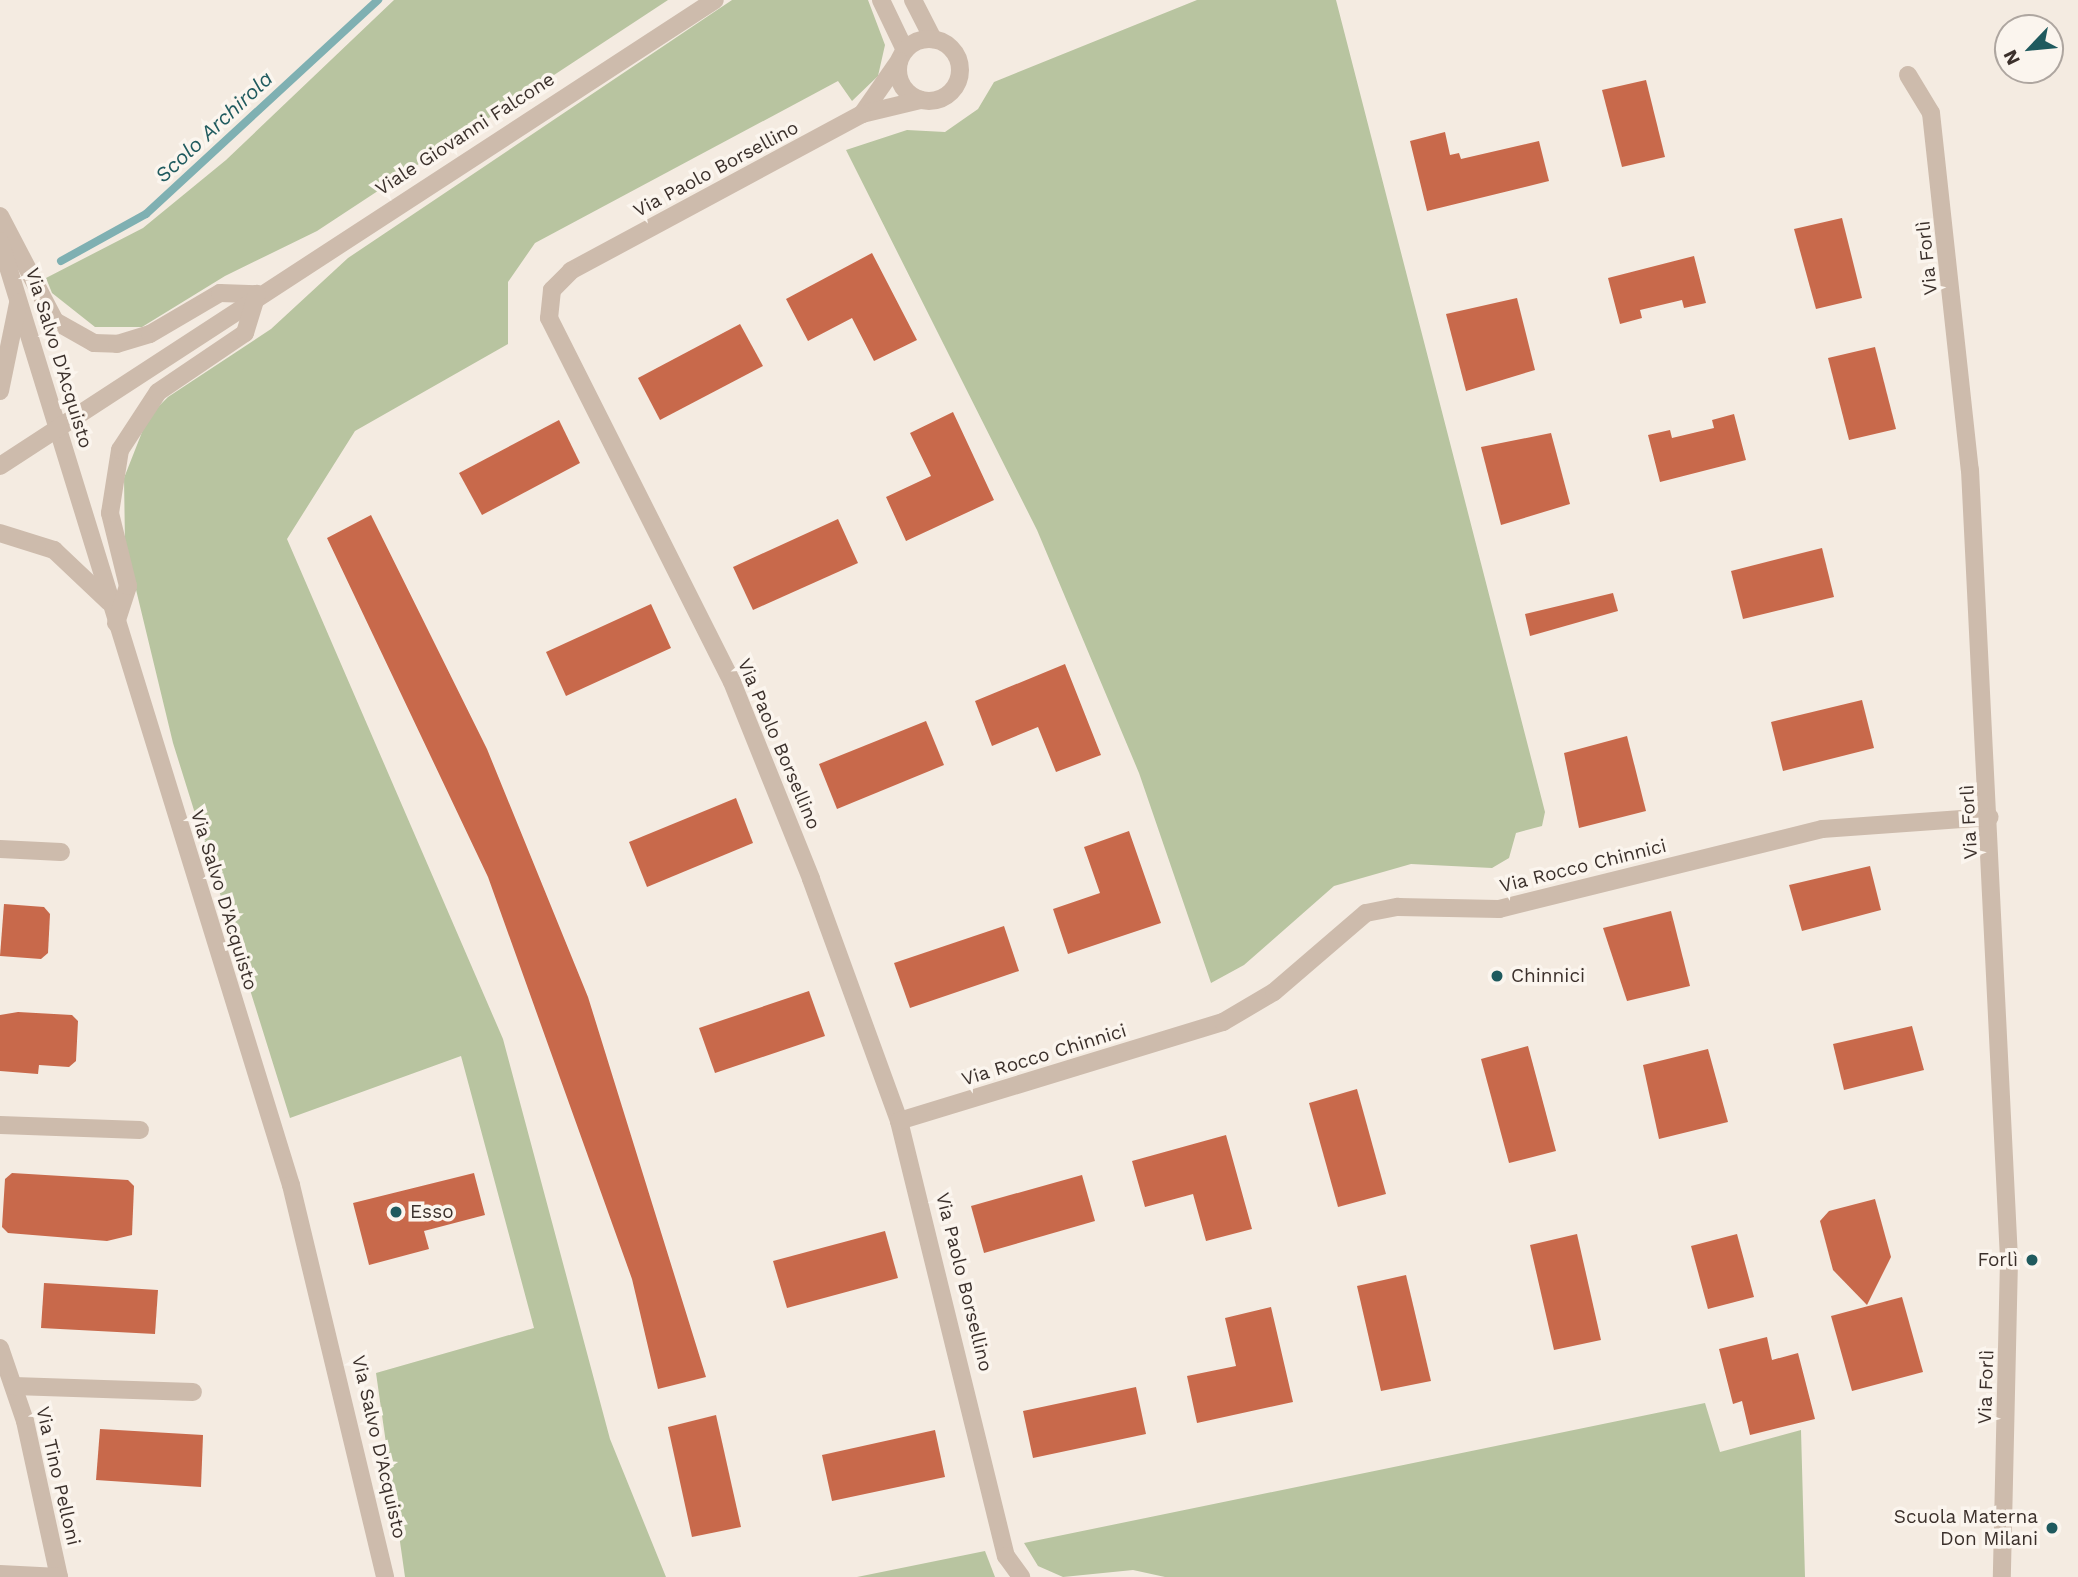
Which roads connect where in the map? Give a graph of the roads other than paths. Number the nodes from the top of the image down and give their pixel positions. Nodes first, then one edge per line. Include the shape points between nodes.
1 (715, 0) edge
2 (881, 0) edge
3 (913, 0) edge
4 (696, 4) edge
5 (933, 39) junction
6 (902, 55) junction
7 (1908, 75) dead end
8 (920, 100) junction
9 (862, 114) junction
10 (0, 216) edge
11 (0, 241) edge
12 (257, 294) junction
13 (19, 300) junction
14 (0, 391) edge
15 (59, 429) junction
16 (0, 466) edge
17 (0, 533) edge
18 (114, 614) junction
19 (1990, 817) junction
20 (0, 849) edge
21 (61, 852) dead end
22 (899, 1121) junction
23 (0, 1125) edge
24 (140, 1130) dead end
25 (0, 1348) edge
26 (14, 1386) junction
27 (193, 1392) dead end
28 (0, 1574) edge
29 (385, 1577) edge
30 (1021, 1577) edge
31 (2002, 1577) edge

1 - 4 street, Viale Giovanni Falcone
2 - 6 street
3 - 5 street
4 - 12 street, Viale Giovanni Falcone
5 - 6 street
5 - 8 street via 956,55 959,79 943,97
6 - 8 street via 901,84
6 - 9 street
7 - 19 street, Via Forlì via 1931,113 1937,153 1970,470
8 - 9 street
9 - 22 street, Via Paolo Borsellino via 571,271 548,302 549,318 732,682
10 - 12 street via 55,321 94,343 117,344 150,334 220,293
11 - 13 street, Via Salvo D'Acquisto
12 - 15 street, Viale Giovanni Falcone
12 - 18 street via 245,333 159,392 120,450 110,513 128,586
13 - 14 street
13 - 15 street, Via Salvo D'Acquisto
15 - 16 street, Viale Giovanni Falcone
15 - 18 street, Via Salvo D'Acquisto
17 - 18 street via 54,550
18 - 29 street, Via Salvo D'Acquisto via 292,1185
19 - 22 street, Via Rocco Chinnici via 1822,829 1499,909 1398,907 1366,913 1274,992 1223,1022
19 - 31 street, Via Forlì via 2009,1260
20 - 21 street
22 - 30 street, Via Paolo Borsellino via 1006,1556
23 - 24 street
25 - 26 street, Via Tino Pelloni
26 - 27 street, Via Tino Pelloni
26 - 28 street, Via Tino Pelloni via 59,1577

